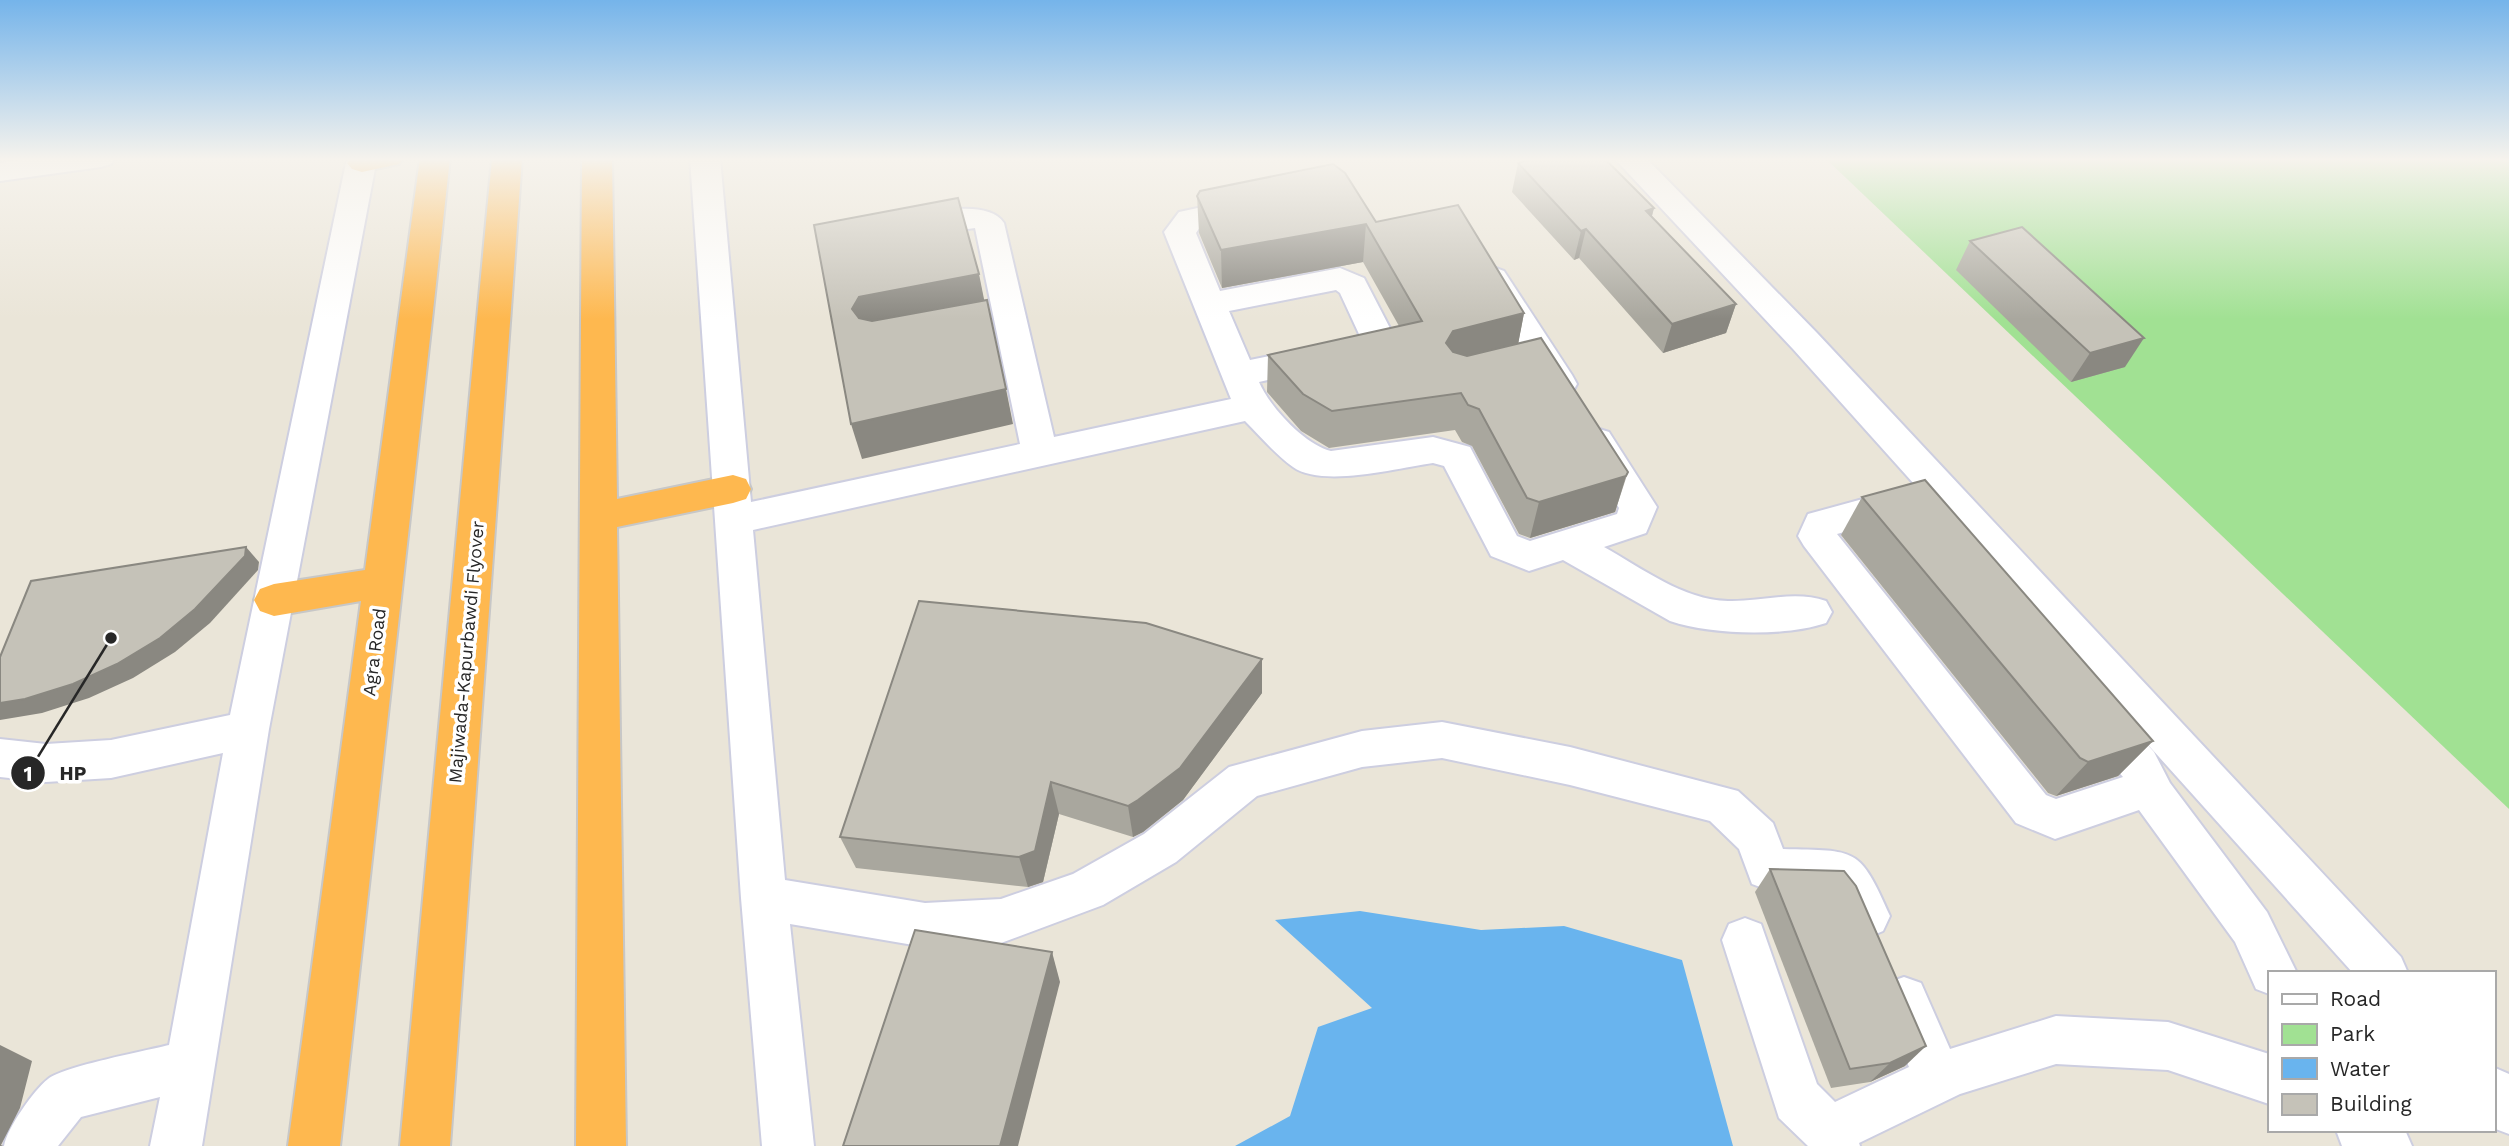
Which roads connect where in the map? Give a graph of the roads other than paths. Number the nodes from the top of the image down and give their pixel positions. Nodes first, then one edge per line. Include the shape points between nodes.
1 (360, 211) edge
2 (428, 211) edge
3 (503, 211) edge
4 (597, 211) edge
5 (709, 211) edge
6 (1226, 211) edge
7 (1681, 211) edge
8 (880, 232) edge
9 (1480, 256) edge
10 (1209, 304) junction
11 (1544, 358) junction
12 (1508, 367) edge
13 (1239, 374) junction
14 (1252, 407) junction
15 (1040, 454) junction
16 (734, 505) junction
17 (598, 517) junction
18 (1568, 545) junction
19 (383, 582) junction
20 (274, 600) junction
21 (1812, 612) dead end
22 (248, 729) junction
23 (0, 758) edge
24 (2150, 787) junction
25 (764, 898) junction
26 (1745, 940) dead end
27 (2272, 971) edge
28 (2382, 971) edge
29 (190, 1064) junction
30 (1938, 1078) junction
31 (2268, 1079) edge
32 (2495, 1094) edge
33 (2509, 1109) edge
34 (2364, 1132) edge
35 (1832, 1138) edge
36 (311, 1145) edge
37 (29, 1146) edge
38 (176, 1146) edge
39 (425, 1146) edge
40 (601, 1146) edge
41 (788, 1146) edge
42 (2386, 1146) edge

1 - 20 street
2 - 19 highway, Agra Road
3 - 39 highway, Majiwada-Kapurbawdi Flyover
4 - 17 highway
5 - 16 street
6 - 10 street via 1190,219 1180,232
7 - 28 street via 1815,351
8 - 15 street via 975,217 989,223 997,321
9 - 11 street
10 - 13 street
10 - 13 street via 1340,279 1353,286 1376,334 1369,347
11 - 12 street
11 - 18 street via 1638,507 1633,523
13 - 14 street
14 - 15 street
14 - 18 street via 1307,459 1331,464 1433,450 1457,456 1504,546 1529,556
15 - 16 street
16 - 17 highway
16 - 25 street
17 - 40 highway
18 - 21 street via 1684,610 1727,617
19 - 20 highway
19 - 36 highway, Agra Road
20 - 22 street
22 - 23 street via 111,759 46,763
22 - 29 street
24 - 24 street via 2139,765 1917,507 1901,501 1821,524 1817,536 2031,809 2055,820
24 - 27 street via 2251,927
25 - 30 street via 925,925 1001,921 1087,890 1160,848 1244,780 1362,749 1442,740 1570,766 1723,805 1757,837 1768,869 1840,871 1857,893
25 - 41 street
26 - 35 street via 1797,1100
29 - 37 street via 66,1096
29 - 38 street
30 - 31 street via 2056,1040 2168,1046
30 - 35 street
32 - 33 street
34 - 42 street

